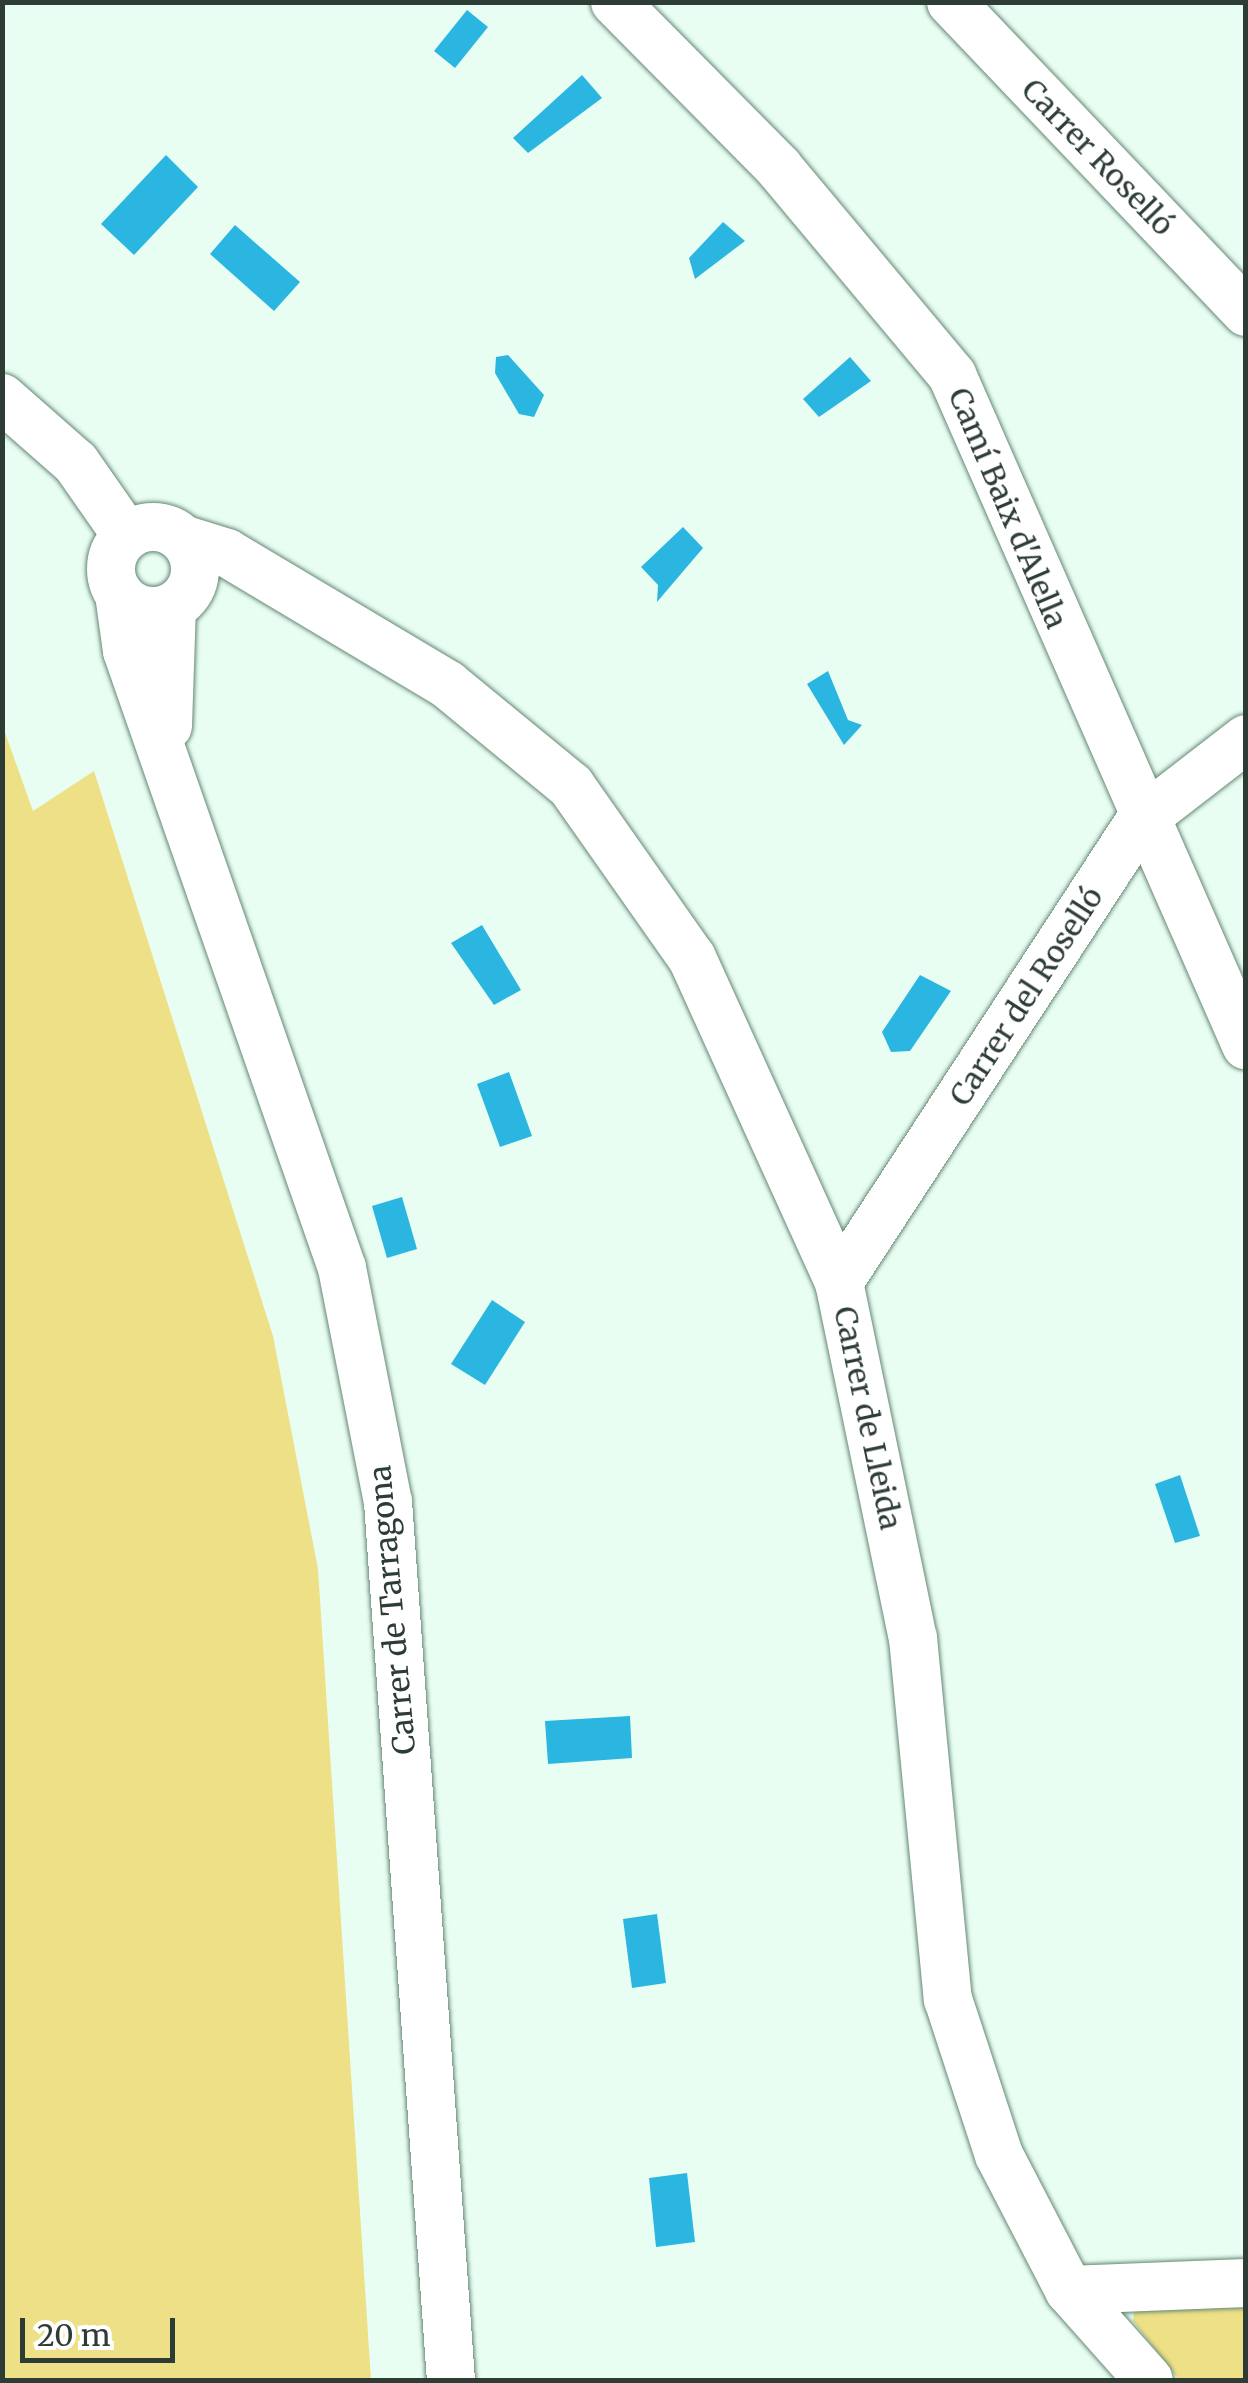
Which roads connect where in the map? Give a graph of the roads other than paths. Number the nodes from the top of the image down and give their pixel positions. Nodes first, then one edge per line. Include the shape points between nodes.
1 (614, 2) edge
2 (951, 2) edge
3 (1246, 312) edge
4 (2, 398) edge
5 (126, 536) junction
6 (185, 540) junction
7 (119, 594) junction
8 (181, 600) junction
9 (310, 605) junction
10 (1246, 739) edge
11 (168, 750) junction
12 (1140, 822) junction
13 (1246, 1045) edge
14 (839, 1282) junction
15 (1246, 2283) edge
16 (1069, 2290) junction
17 (451, 2380) edge
18 (1148, 2380) edge

1 - 12 street, Camí Baix d'Alella via 779,168 952,375
2 - 3 street, Carrer Roselló
4 - 5 street via 76,464
5 - 6 street via 150,526
5 - 7 street via 112,557
6 - 8 street via 196,566
6 - 9 street, Carrer de Lleida via 227,552
7 - 8 street via 137,609
7 - 11 street, Carrer de Tarragona via 127,652
8 - 9 street, Carrer de Lleida
8 - 11 street, Carrer de Tarragona
9 - 14 street, Carrer de Lleida via 448,685 581,800 692,958
10 - 12 street, Carrer del Roselló
11 - 17 street, Carrer de Tarragona via 342,1268 388,1502
12 - 13 street, Camí Baix d'Alella
12 - 14 street, Carrer del Roselló
14 - 16 street, Carrer de Lleida via 912,1638 948,2000 999,2155
15 - 16 street
16 - 18 street, Carrer de Lleida

